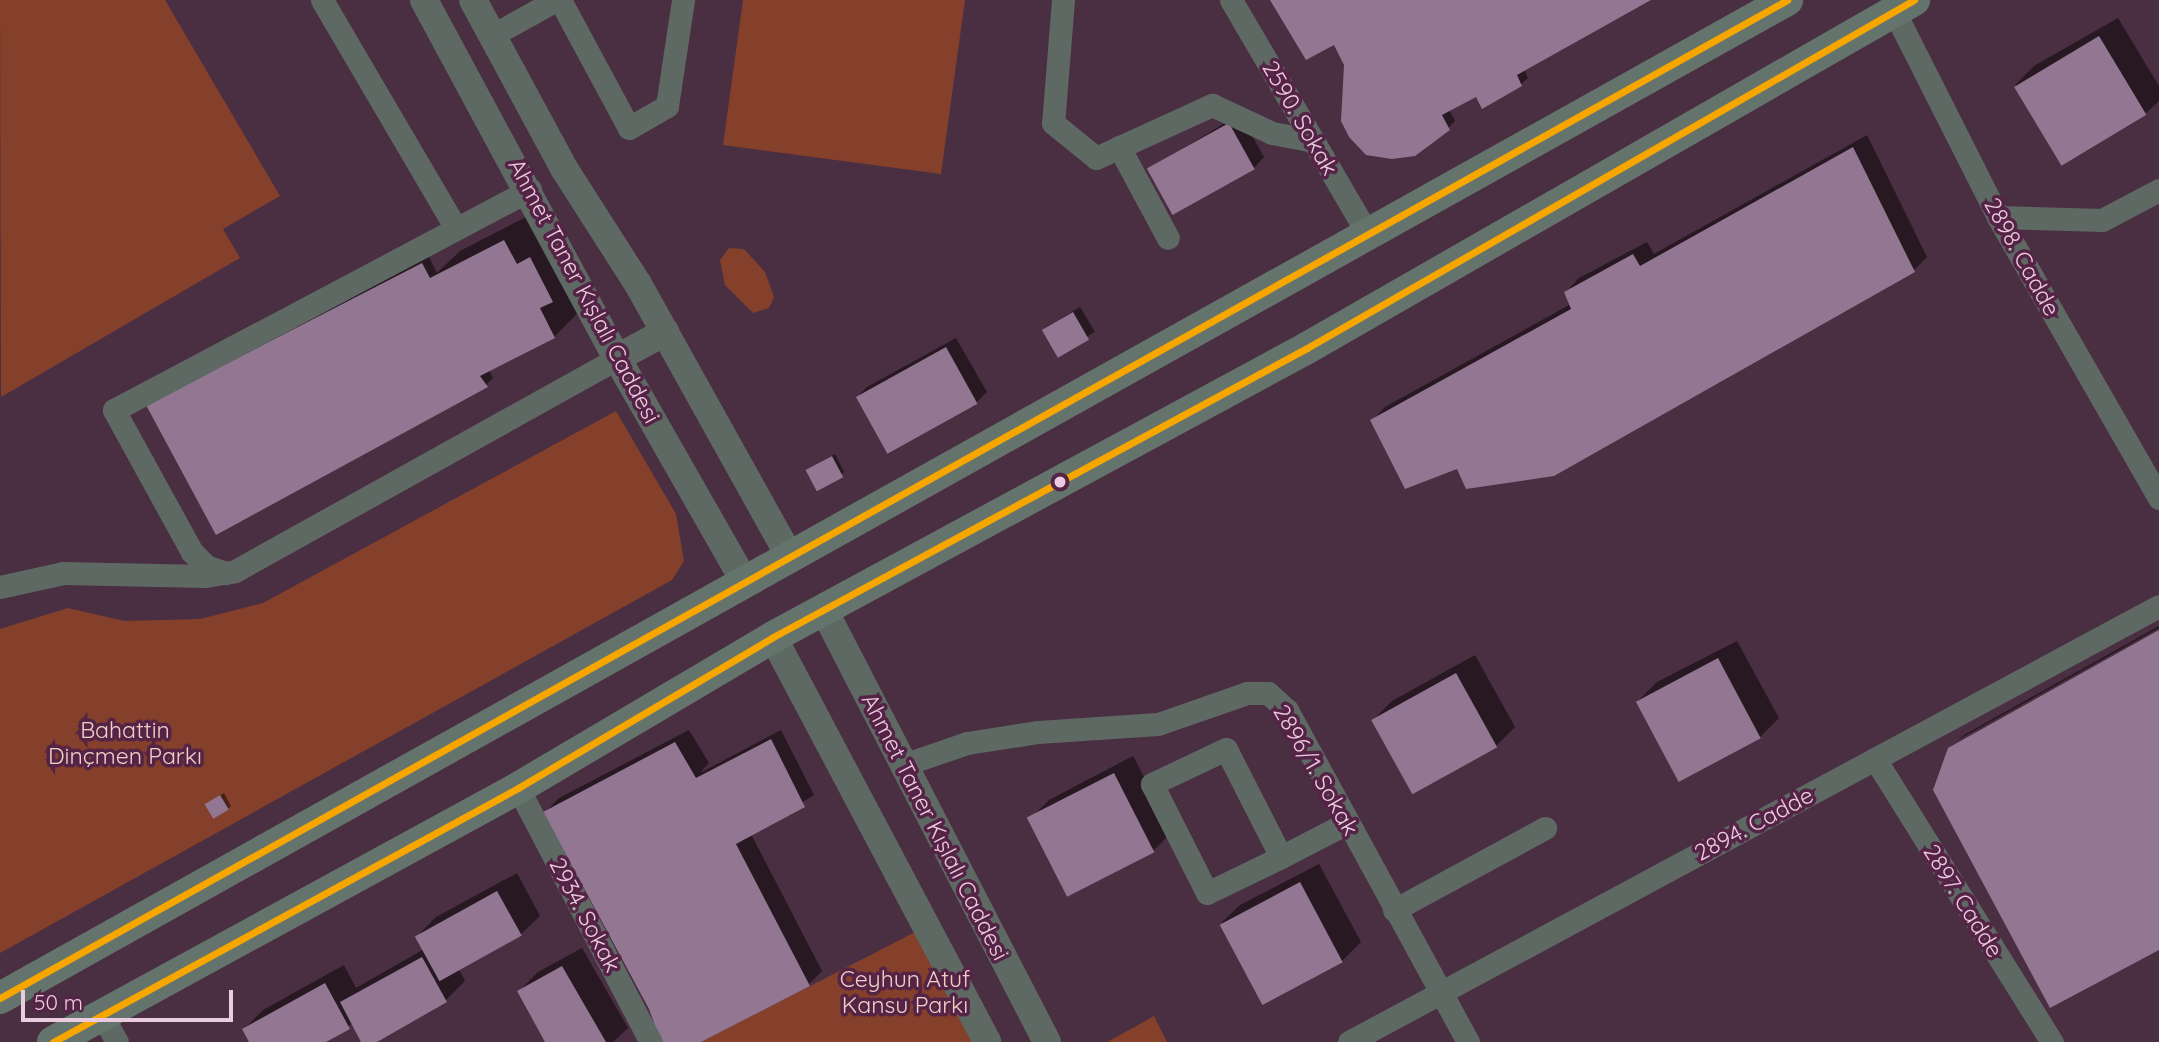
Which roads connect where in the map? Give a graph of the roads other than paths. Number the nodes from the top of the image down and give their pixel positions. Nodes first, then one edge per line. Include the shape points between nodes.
1 (321, 0) edge
2 (424, 0) edge
3 (473, 0) edge
4 (558, 0) edge
5 (683, 0) edge
6 (1063, 0) edge
7 (1231, 0) edge
8 (1787, 0) edge
9 (1904, 5) edge
10 (493, 36) junction
11 (1314, 141) junction
12 (1119, 148) junction
13 (565, 170) junction
14 (530, 190) junction
15 (2159, 190) edge
16 (1998, 217) junction
17 (456, 228) junction
18 (1369, 236) junction
19 (1168, 238) dead end
20 (665, 332) junction
21 (617, 358) junction
22 (2159, 498) edge
23 (790, 557) junction
24 (226, 573) junction
25 (745, 582) junction
26 (0, 587) edge
27 (2159, 606) edge
28 (824, 610) junction
29 (773, 638) junction
30 (1875, 759) junction
31 (904, 765) junction
32 (518, 788) junction
33 (1347, 823) junction
34 (1545, 828) dead end
35 (1281, 857) junction
36 (1394, 911) junction
37 (1440, 994) junction
38 (0, 998) edge
39 (109, 1029) edge
40 (53, 1042) edge
41 (651, 1042) edge
42 (987, 1042) edge
43 (1047, 1042) edge
44 (1349, 1042) edge
45 (1468, 1042) edge
46 (2052, 1042) edge

1 - 17 street
2 - 14 street, Ahmet Taner Kışlalı Caddesi
3 - 10 street, Ahmet Taner Kışlalı Caddesi
4 - 5 street via 629,128 667,106
4 - 10 street
6 - 12 street via 1053,124 1096,158
7 - 11 street, 2590. Sokak
8 - 18 main road
9 - 16 street, 2898. Cadde
9 - 28 main road via 1307,348
10 - 13 street, Ahmet Taner Kışlalı Caddesi
11 - 12 street via 1280,136 1212,105
11 - 18 street, 2590. Sokak
12 - 19 street
13 - 14 street
13 - 20 street, Ahmet Taner Kışlalı Caddesi
14 - 17 street
14 - 21 street, Ahmet Taner Kışlalı Caddesi
15 - 16 street via 2102,220
16 - 22 street, 2898. Cadde
17 - 24 street via 114,410 192,552 206,566
18 - 23 main road
20 - 21 street
20 - 23 street, Ahmet Taner Kışlalı Caddesi
21 - 24 street via 249,565
21 - 25 street, Ahmet Taner Kışlalı Caddesi
23 - 25 main road
24 - 26 street via 63,573
25 - 38 main road
27 - 30 street, 2894. Cadde
28 - 29 main road
28 - 31 street, Ahmet Taner Kışlalı Caddesi
29 - 32 main road
29 - 42 street
30 - 37 street, 2894. Cadde
30 - 46 street, 2897. Cadde
31 - 33 street, 2896/1. Sokak via 933,752 1000,737 1158,724 1258,692 1276,698 1287,710
31 - 43 street, Ahmet Taner Kışlalı Caddesi
32 - 39 main road
32 - 41 street, 2934. Sokak
33 - 35 street
33 - 36 street, 2896/1. Sokak
34 - 36 street
35 - 35 street via 1207,893 1152,784 1226,750
36 - 37 street, 2896/1. Sokak
37 - 44 street, 2894. Cadde
37 - 45 street, 2896/1. Sokak
39 - 40 main road

